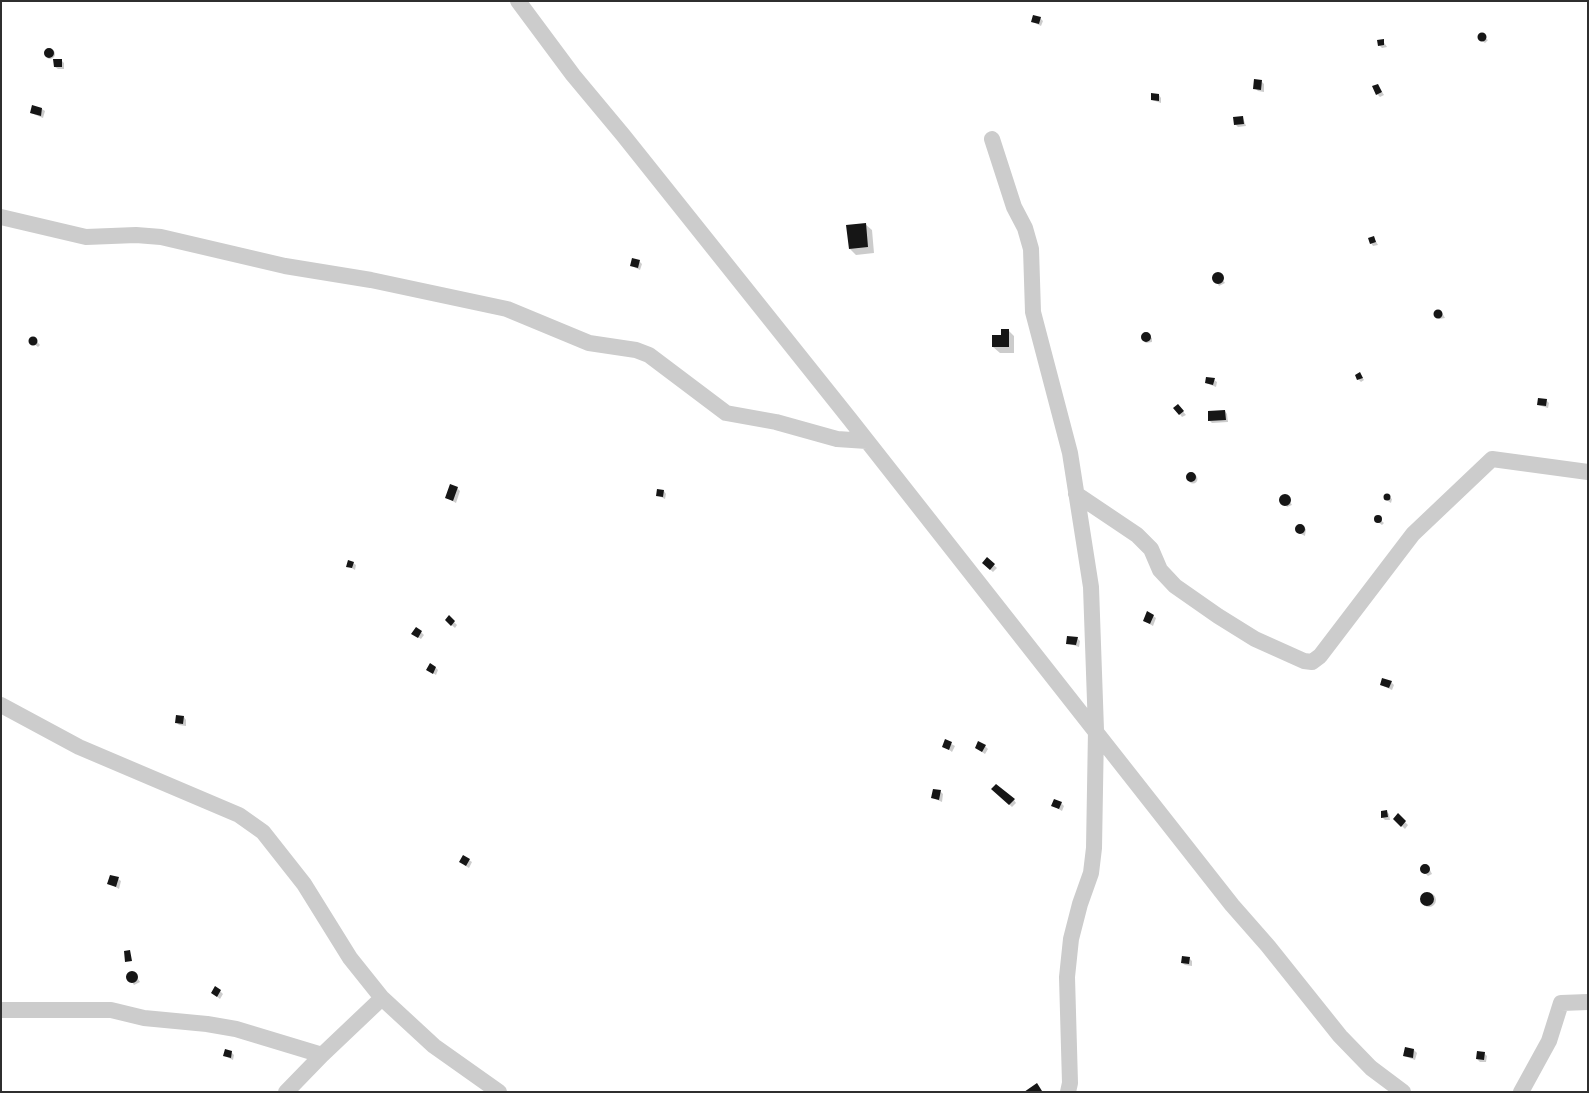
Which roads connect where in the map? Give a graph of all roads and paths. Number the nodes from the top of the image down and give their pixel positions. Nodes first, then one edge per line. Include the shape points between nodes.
1 (518, 1) edge
2 (992, 139) dead end
3 (1, 217) edge
4 (867, 441) junction
5 (1588, 472) edge
6 (1076, 494) junction
7 (1, 705) edge
8 (1096, 730) junction
9 (382, 998) junction
10 (1588, 1002) edge
11 (1, 1010) edge
12 (322, 1054) junction
13 (286, 1092) edge
14 (499, 1092) edge
15 (1068, 1092) edge
16 (1402, 1092) edge
17 (1521, 1092) edge

1 - 4 street via 573,75
2 - 6 street via 1029,242 1033,312 1068,444
3 - 4 street via 86,237 161,237 285,266 507,309 589,343 649,355 726,413 776,422 837,440
4 - 8 street
5 - 6 street via 1492,459 1413,534 1320,656 1312,662 1255,639 1175,586 1160,570 1151,549 1137,535
6 - 8 street via 1091,588
7 - 9 street via 79,747 239,815 263,832 304,884 350,958
8 - 15 street via 1094,848 1091,873 1071,939 1067,977
8 - 16 street via 1232,905 1340,1036 1371,1068
9 - 12 street
9 - 14 street via 434,1046
10 - 17 street via 1561,1003 1549,1041
11 - 12 street via 111,1010 236,1029
12 - 13 street

